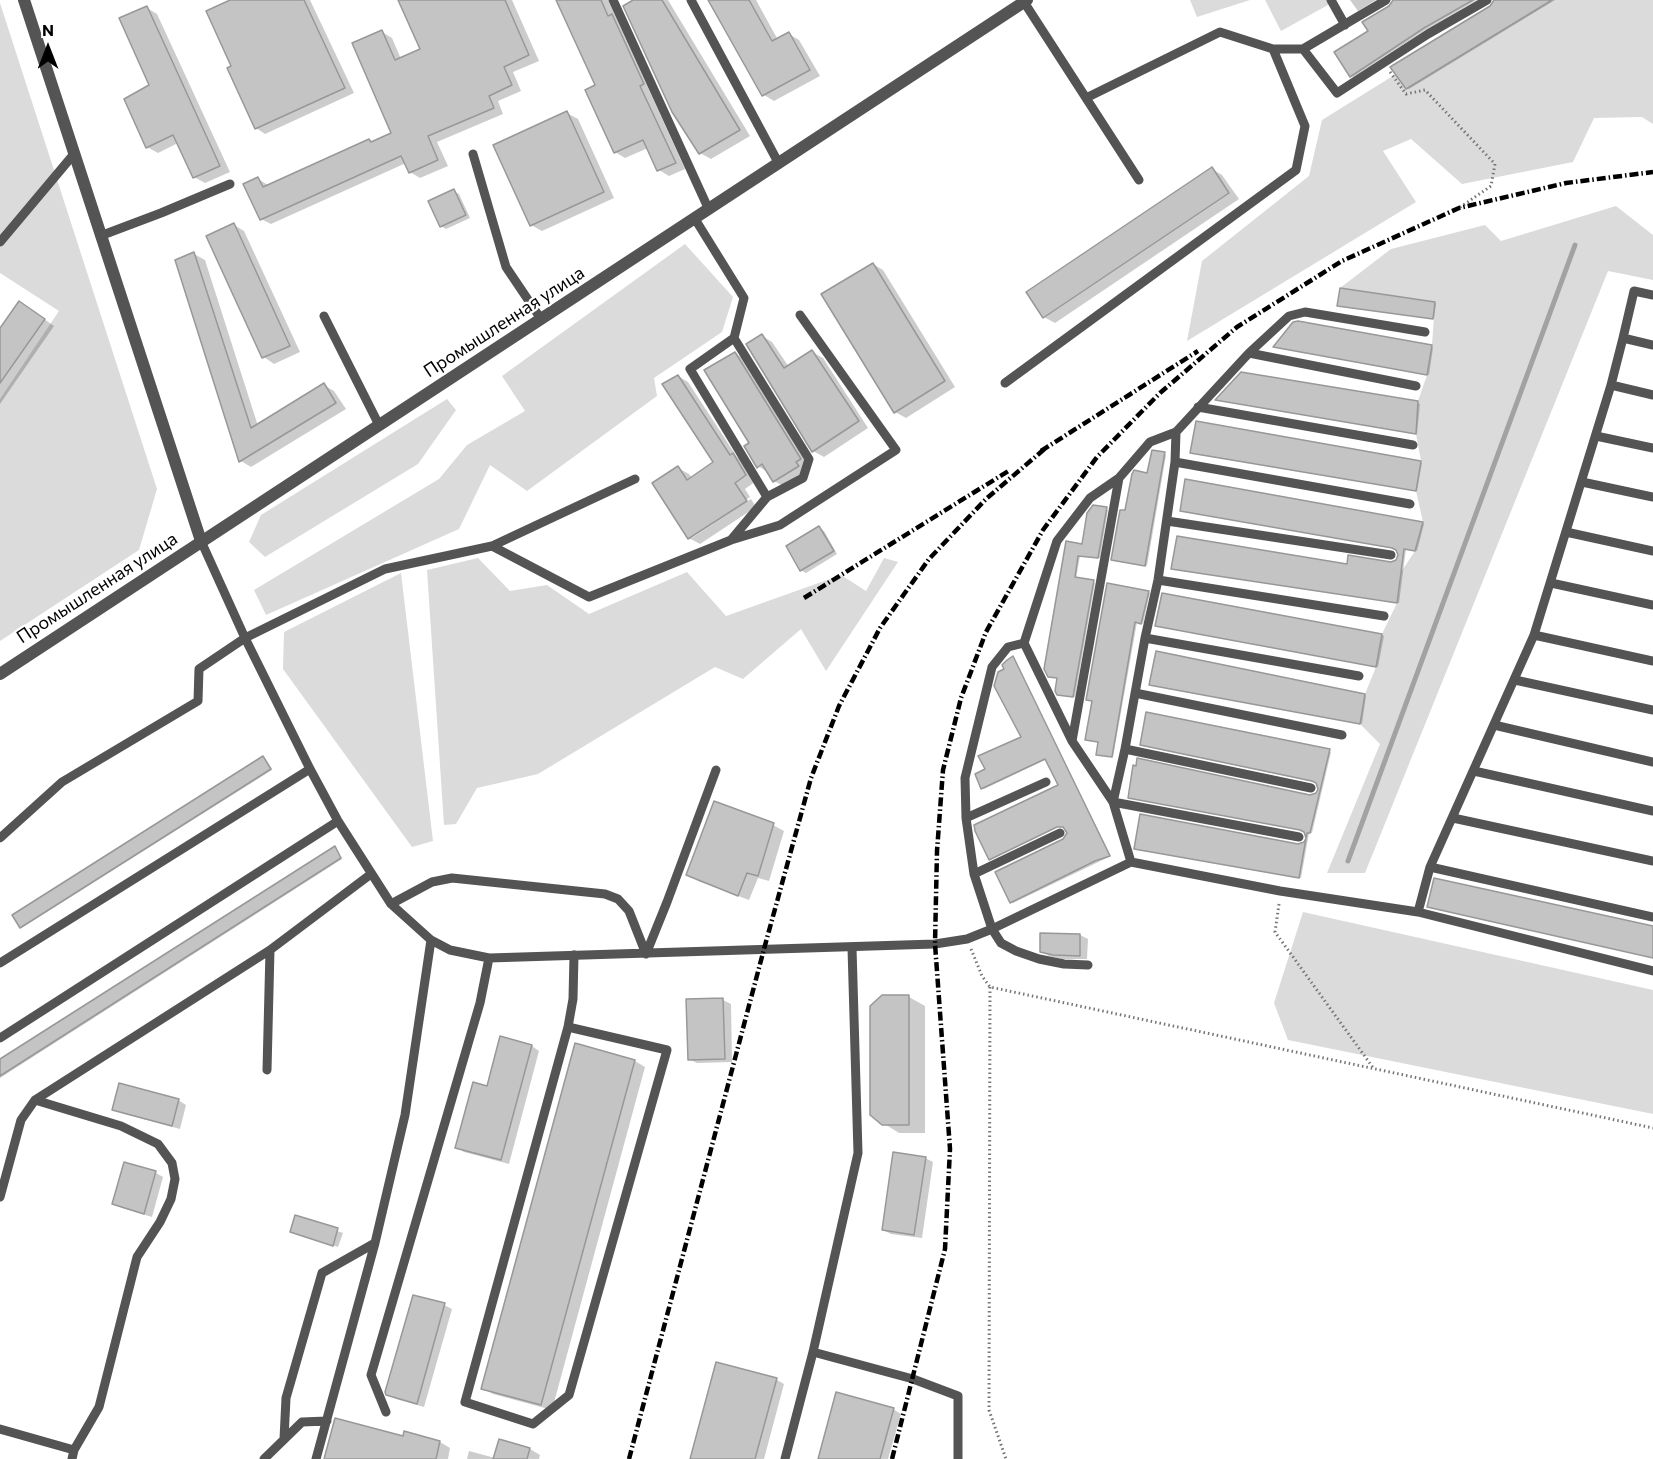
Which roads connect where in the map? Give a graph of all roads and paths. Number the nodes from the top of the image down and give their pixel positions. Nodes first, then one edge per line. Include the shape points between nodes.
1 (613, 0) edge
2 (691, 0) edge
3 (1331, 0) edge
4 (1386, 0) edge
5 (1487, 0) edge
6 (27, 1) edge
7 (1025, 1) edge
8 (1345, 25) junction
9 (1273, 49) junction
10 (1303, 49) junction
11 (1383, 64) junction
12 (1086, 98) junction
13 (74, 154) junction
14 (473, 154) dead end
15 (779, 164) junction
16 (1139, 180) dead end
17 (230, 184) dead end
18 (1459, 208) dead end
19 (709, 210) junction
20 (695, 219) junction
21 (100, 236) junction
22 (0, 242) edge
23 (1653, 295) edge
24 (800, 315) dead end
25 (324, 316) dead end
26 (541, 319) junction
27 (1425, 332) dead end
28 (734, 338) junction
29 (1623, 338) junction
30 (1653, 345) edge
31 (1250, 353) junction
32 (1005, 383) dead end
33 (1611, 385) junction
34 (1416, 386) dead end
35 (1653, 394) edge
36 (1198, 407) junction
37 (379, 425) junction
38 (1176, 432) junction
39 (1596, 436) junction
40 (1413, 445) dead end
41 (1653, 448) edge
42 (1175, 462) junction
43 (1119, 478) junction
44 (635, 479) dead end
45 (1582, 482) junction
46 (767, 497) junction
47 (1653, 497) edge
48 (1410, 504) dead end
49 (1167, 521) junction
50 (1566, 532) junction
51 (731, 540) junction
52 (201, 541) junction
53 (492, 546) junction
54 (1653, 550) edge
55 (1391, 555) dead end
56 (1158, 580) junction
57 (1551, 583) junction
58 (1653, 605) edge
59 (1383, 616) dead end
60 (1534, 634) junction
61 (245, 638) junction
62 (1145, 638) junction
63 (1024, 643) junction
64 (1653, 661) edge
65 (0, 674) edge
66 (1359, 676) dead end
67 (1515, 680) junction
68 (1135, 693) junction
69 (1653, 710) edge
70 (1494, 725) junction
71 (1342, 735) dead end
72 (1072, 741) junction
73 (1125, 749) junction
74 (1653, 762) edge
75 (310, 769) junction
76 (716, 770) dead end
77 (1474, 771) junction
78 (1046, 782) dead end
79 (1311, 788) dead end
80 (1113, 802) junction
81 (1653, 811) edge
82 (966, 818) junction
83 (1453, 818) junction
84 (338, 821) junction
85 (1060, 833) dead end
86 (1299, 837) dead end
87 (0, 838) edge
88 (1653, 861) edge
89 (1131, 862) junction
90 (1430, 867) junction
91 (371, 874) junction
92 (974, 874) junction
93 (1280, 891) junction
94 (391, 904) junction
95 (1418, 912) junction
96 (1653, 917) edge
97 (992, 929) junction
98 (967, 939) junction
99 (431, 940) junction
100 (852, 948) junction
101 (270, 950) junction
102 (646, 954) junction
103 (574, 955) junction
104 (489, 958) junction
105 (0, 963) edge
106 (1088, 965) dead end
107 (1653, 970) edge
108 (990, 987) junction
109 (568, 1027) junction
110 (0, 1038) edge
111 (267, 1070) dead end
112 (1375, 1070) junction
113 (35, 1100) junction
114 (1653, 1128) edge
115 (0, 1197) edge
116 (375, 1243) junction
117 (813, 1352) junction
118 (386, 1412) dead end
119 (327, 1421) junction
120 (0, 1429) edge
121 (284, 1439) junction
122 (73, 1454) edge
123 (264, 1459) edge
124 (316, 1459) edge
125 (785, 1459) edge
126 (958, 1459) edge
127 (1006, 1459) edge

1 - 19 lane
2 - 15 lane
3 - 8 lane
4 - 8 lane
5 - 11 lane
6 - 13 street
7 - 12 lane
7 - 15 street, Промышленная улица
8 - 10 lane
9 - 10 lane
9 - 12 lane via 1220,32
9 - 32 lane via 1305,126 1296,171
10 - 11 lane via 1337,93
11 - 18 path via 1406,94 1425,90 1495,164 1491,186
12 - 16 lane
13 - 21 street
13 - 22 lane
14 - 26 lane via 506,267
15 - 19 street, Промышленная улица
17 - 21 lane
19 - 20 street, Промышленная улица
20 - 26 street, Промышленная улица
20 - 28 lane via 744,298
21 - 52 street
23 - 29 lane via 1634,291
24 - 51 lane via 896,450 780,525
25 - 37 lane
26 - 37 street, Промышленная улица
27 - 31 lane via 1305,312 1289,316
28 - 46 lane via 809,459 803,478
28 - 46 lane via 690,369
29 - 30 lane
29 - 33 lane
31 - 34 lane
31 - 36 lane
33 - 35 lane
33 - 39 lane
36 - 38 lane
36 - 40 lane
37 - 52 street, Промышленная улица
38 - 42 lane
38 - 43 lane via 1150,442
39 - 41 lane
39 - 45 lane
42 - 48 lane
42 - 49 lane
43 - 63 lane via 1090,498 1057,541
43 - 72 lane
44 - 53 lane
45 - 47 lane
45 - 50 lane
46 - 51 lane
49 - 55 lane
49 - 56 lane
50 - 54 lane
50 - 57 lane
51 - 53 lane via 590,597
52 - 61 lane
52 - 65 street, Промышленная улица
53 - 61 lane via 386,569
56 - 59 lane
56 - 62 lane
57 - 58 lane
57 - 60 lane
60 - 64 lane
60 - 67 lane
61 - 75 lane
61 - 87 lane via 199,669 198,701 62,782
62 - 66 lane
62 - 68 lane
63 - 72 lane
63 - 82 lane via 1008,647 992,667 965,778
67 - 69 lane
67 - 70 lane
68 - 71 lane
68 - 73 lane
70 - 74 lane
70 - 77 lane
72 - 80 lane
73 - 79 lane
73 - 80 lane
75 - 84 lane
75 - 105 lane
76 - 102 lane
77 - 81 lane
77 - 83 lane
78 - 82 lane
80 - 86 lane
80 - 89 lane
82 - 92 lane
83 - 88 lane
83 - 90 lane
84 - 91 lane
84 - 110 lane
85 - 92 lane
89 - 93 lane
89 - 97 lane
90 - 95 lane
90 - 96 lane
91 - 94 lane
91 - 101 lane
92 - 97 lane
93 - 95 lane
93 - 112 path via 1275,932
94 - 99 lane
94 - 102 lane via 432,882 452,878 605,894 618,899 628,911
95 - 107 lane
97 - 98 lane
97 - 106 lane via 1001,943 1016,951 1064,964
98 - 100 lane
98 - 108 path
99 - 104 lane via 450,950
99 - 116 lane via 405,1115
100 - 102 lane
100 - 117 lane via 858,1153
101 - 111 lane
101 - 113 lane
102 - 103 lane
103 - 104 lane
103 - 109 lane
104 - 118 lane via 480,1003 371,1376
108 - 112 path
108 - 127 path via 989,1410
109 - 109 lane via 465,1402 533,1424 569,1395 667,1050
112 - 114 path
113 - 115 lane via 21,1120
113 - 122 lane via 121,1126 158,1144 172,1163 175,1179 160,1222 137,1257 99,1407
116 - 119 lane
116 - 121 lane via 322,1273 286,1398
117 - 125 lane
117 - 126 lane via 913,1379 958,1396
119 - 121 lane via 302,1422
119 - 124 lane
120 - 122 lane
121 - 123 lane

